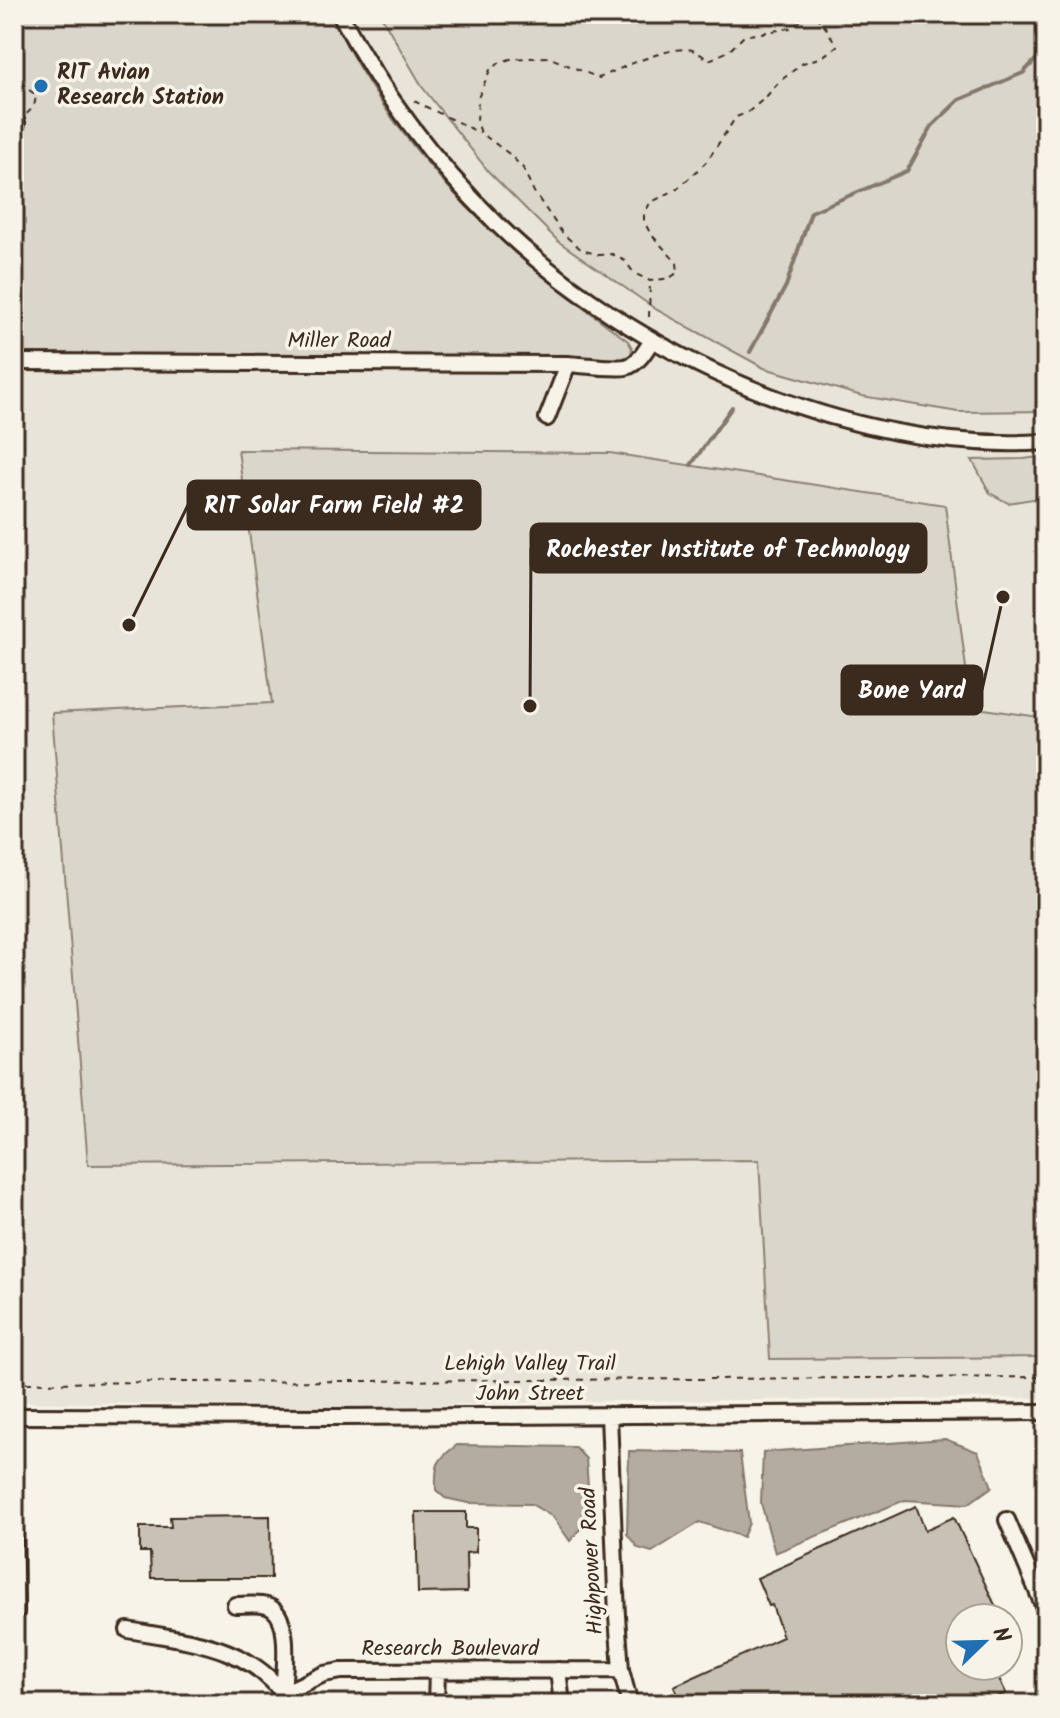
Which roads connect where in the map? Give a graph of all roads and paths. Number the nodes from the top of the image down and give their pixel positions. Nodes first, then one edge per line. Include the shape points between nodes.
1 (340, 14) edge
2 (812, 14) edge
3 (414, 101) dead end
4 (15, 126) edge
5 (481, 133) junction
6 (650, 281) junction
7 (649, 317) dead end
8 (652, 340) junction
9 (14, 362) edge
10 (568, 364) junction
11 (547, 418) dead end
12 (1046, 442) edge
13 (1046, 1377) edge
14 (14, 1383) edge
15 (1046, 1412) edge
16 (609, 1415) junction
17 (14, 1416) edge
18 (1007, 1520) dead end
19 (14, 1523) edge
20 (235, 1605) dead end
21 (16, 1612) edge
22 (1046, 1612) edge
23 (128, 1630) dead end
24 (558, 1670) junction
25 (621, 1670) junction
26 (437, 1671) junction
27 (287, 1699) edge
28 (436, 1704) edge
29 (562, 1704) edge
30 (630, 1704) edge

1 - 8 street via 398,108 462,187 539,260
2 - 5 path via 791,28 744,36 709,60 691,49 673,49 599,78 548,57 510,59 490,70 478,98
2 - 6 path via 837,46 803,63 736,117 707,161 677,189 650,203 644,221 677,263 678,272
3 - 5 path
4 - 4 path via 20,93 29,90 37,101
5 - 6 path via 523,168 563,234 582,250 625,261
6 - 7 path
8 - 10 street, Miller Road via 625,367
8 - 12 street via 757,390 834,417 953,441
9 - 10 street, Miller Road
10 - 11 street
13 - 14 path, Lehigh Valley Trail
15 - 16 street, John Street
16 - 17 street, John Street
16 - 25 street, Highpower Road
18 - 22 street
19 - 21 street
20 - 27 street via 267,1606 280,1615
23 - 27 street via 226,1650 258,1667
24 - 25 street, Research Boulevard
24 - 26 street, Research Boulevard
24 - 29 street
25 - 30 street, Highpower Road
26 - 27 street, Research Boulevard via 341,1671 316,1677
26 - 28 street

